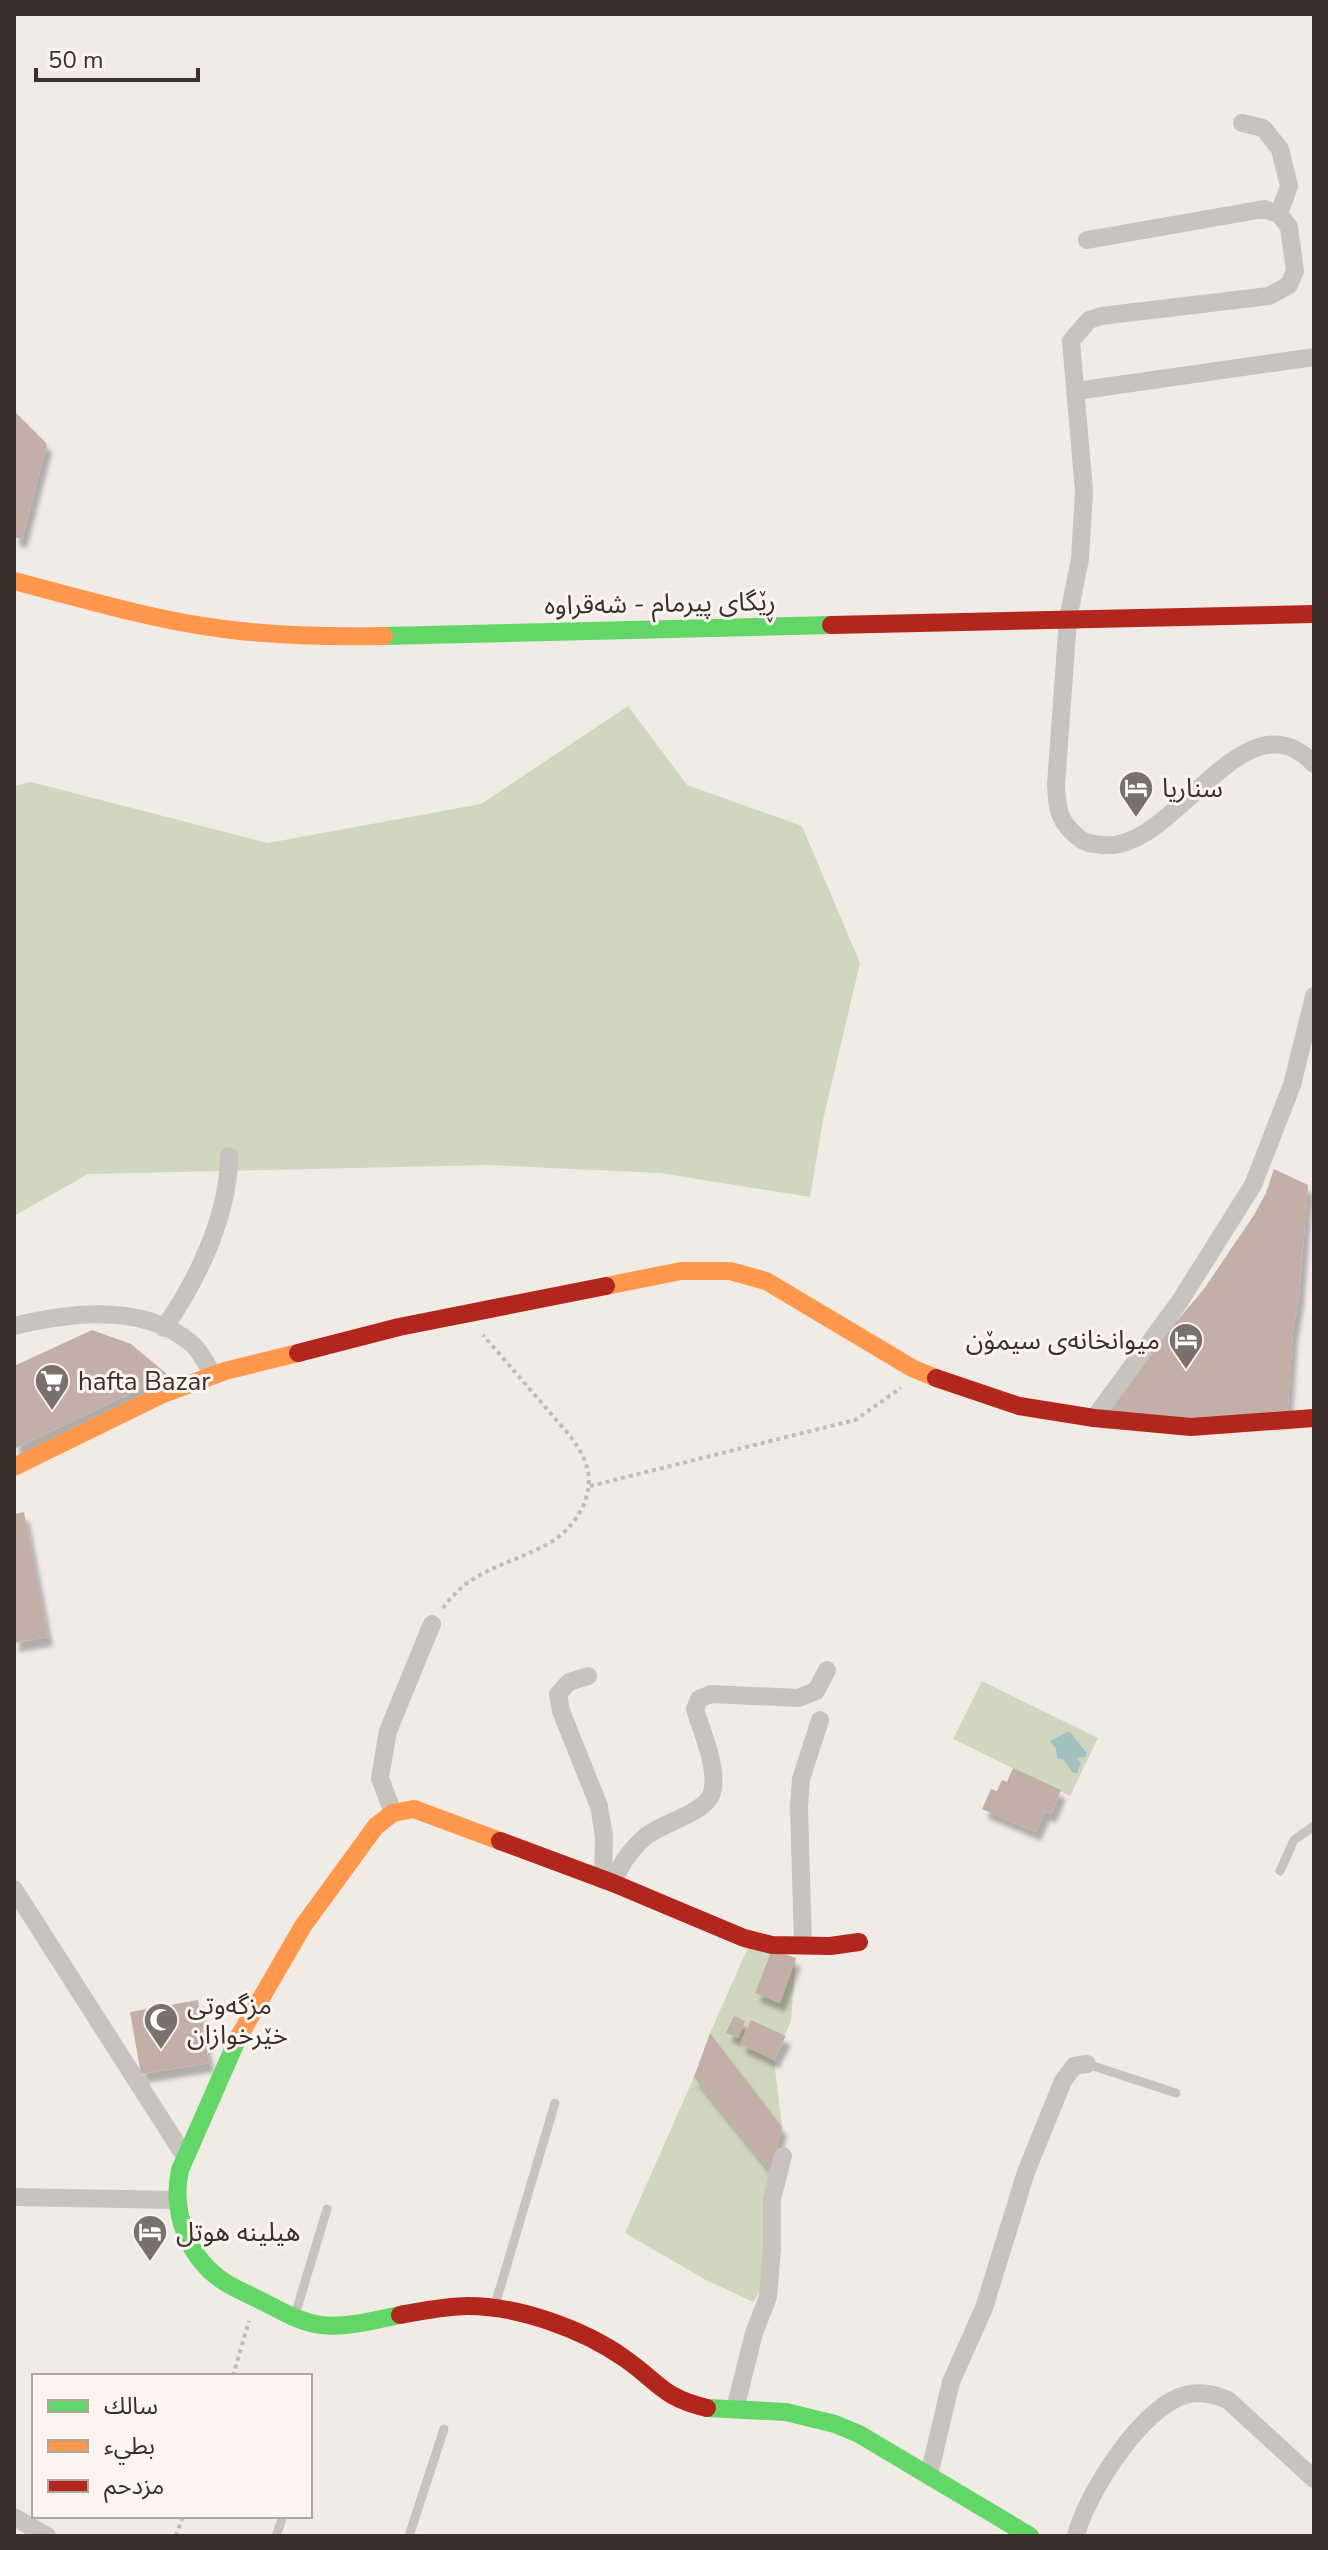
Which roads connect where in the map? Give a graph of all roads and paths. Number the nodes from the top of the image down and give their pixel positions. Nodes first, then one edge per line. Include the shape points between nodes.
1 (1242, 123) dead end
2 (1279, 214) junction
3 (1087, 240) dead end
4 (1314, 357) edge
5 (1076, 391) junction
6 (14, 581) edge
7 (1314, 614) edge
8 (1068, 619) junction
9 (1314, 764) edge
10 (1314, 996) edge
11 (229, 1156) dead end
12 (466, 1315) junction
13 (14, 1326) edge
14 (164, 1328) junction
15 (912, 1368) junction
16 (213, 1375) junction
17 (1094, 1418) junction
18 (1314, 1418) edge
19 (14, 1467) edge
20 (590, 1486) junction
21 (432, 1624) joint
22 (827, 1670) dead end
23 (588, 1676) dead end
24 (820, 1720) dead end
25 (393, 1813) junction
26 (1314, 1826) edge
27 (1280, 1871) dead end
28 (608, 1881) junction
29 (14, 1889) edge
30 (859, 1942) dead end
31 (803, 1944) junction
32 (1087, 2064) joint
33 (1176, 2093) dead end
34 (555, 2103) dead end
35 (184, 2155) junction
36 (783, 2156) dead end
37 (14, 2197) edge
38 (177, 2200) junction
39 (327, 2209) dead end
40 (255, 2300) junction
41 (494, 2309) junction
42 (294, 2318) junction
43 (234, 2374) edge
44 (735, 2409) junction
45 (444, 2429) dead end
46 (929, 2475) junction
47 (1314, 2479) edge
48 (14, 2517) edge
49 (47, 2536) edge
50 (409, 2536) edge
51 (1030, 2536) edge
52 (1076, 2536) edge

1 - 2 street via 1263,128 1280,149 1289,186
2 - 3 street via 1264,209
2 - 5 street via 1289,227 1295,271 1289,285 1269,296 1089,320 1071,341
4 - 5 street
5 - 8 street via 1084,491 1080,559
6 - 8 street, ڕێگای پیرمام - شەقراوە via 224,629 339,637
7 - 8 street, ڕێگای پیرمام - شەقراوە
8 - 9 street via 1057,811 1084,842 1107,846 1134,840 1241,754 1262,746 1300,750
10 - 17 street via 1292,1085 1253,1185 1180,1301
11 - 14 street via 229,1177 211,1240 183,1302
12 - 15 street via 681,1271 730,1271 766,1281
12 - 16 street
12 - 20 path via 575,1443
13 - 14 street via 102,1312
14 - 16 street via 194,1345
15 - 17 street via 1019,1406
15 - 20 path via 900,1390 855,1420
16 - 19 street
17 - 18 street via 1191,1427
20 - 21 path via 570,1528 457,1589
21 - 25 street via 388,1731 380,1778
22 - 28 street via 816,1691 798,1698 711,1694 699,1699 695,1709 713,1771 713,1792 704,1806 647,1835
23 - 28 street via 569,1682 558,1694 599,1806
24 - 31 street via 801,1779
25 - 28 street via 414,1809
25 - 35 street via 376,1826 278,1965 233,2046
26 - 27 lane via 1294,1840
28 - 31 street via 744,1938 772,1945
29 - 35 street
30 - 31 street
32 - 33 lane
32 - 46 street via 1074,2066 1063,2081 1026,2172 984,2308 951,2382
34 - 41 lane
35 - 38 street
36 - 44 street via 772,2199 768,2297
37 - 38 street
38 - 40 street via 196,2254 223,2281
39 - 42 lane
40 - 42 street
40 - 43 path
41 - 42 street via 444,2307 344,2326
41 - 44 street via 595,2340 683,2402
44 - 46 street via 786,2412 835,2424
45 - 50 lane
46 - 51 street
47 - 52 street via 1228,2400 1214,2394 1185,2395 1159,2411 1126,2445 1098,2485
48 - 49 street

